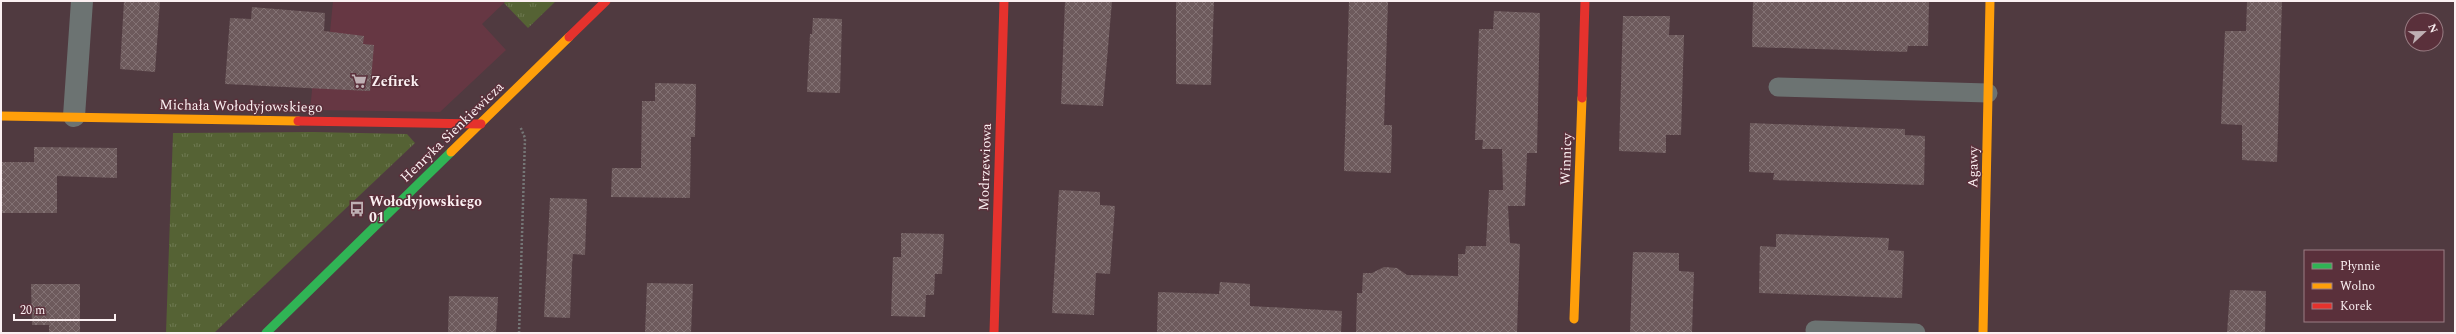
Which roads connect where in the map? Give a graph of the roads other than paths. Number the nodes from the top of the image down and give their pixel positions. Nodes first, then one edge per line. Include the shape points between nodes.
1 (82, 1) edge
2 (606, 1) edge
3 (1004, 1) edge
4 (1585, 1) edge
5 (1990, 1) edge
6 (1778, 87) dead end
7 (1988, 93) junction
8 (1, 116) edge
9 (74, 116) junction
10 (481, 124) junction
11 (1574, 319) dead end
12 (1815, 330) dead end
13 (266, 333) edge
14 (994, 333) edge
15 (1916, 333) edge
16 (1983, 333) edge

1 - 9 street
2 - 10 street, Henryka Sienkiewicza
3 - 14 street, Modrzewiowa
4 - 11 street, Winnicy
5 - 7 street, Agawy
6 - 7 lane
7 - 16 street, Agawy
8 - 9 street, Michała Wołodyjowskiego
9 - 10 street, Michała Wołodyjowskiego
10 - 13 street, Henryka Sienkiewicza
12 - 15 lane

